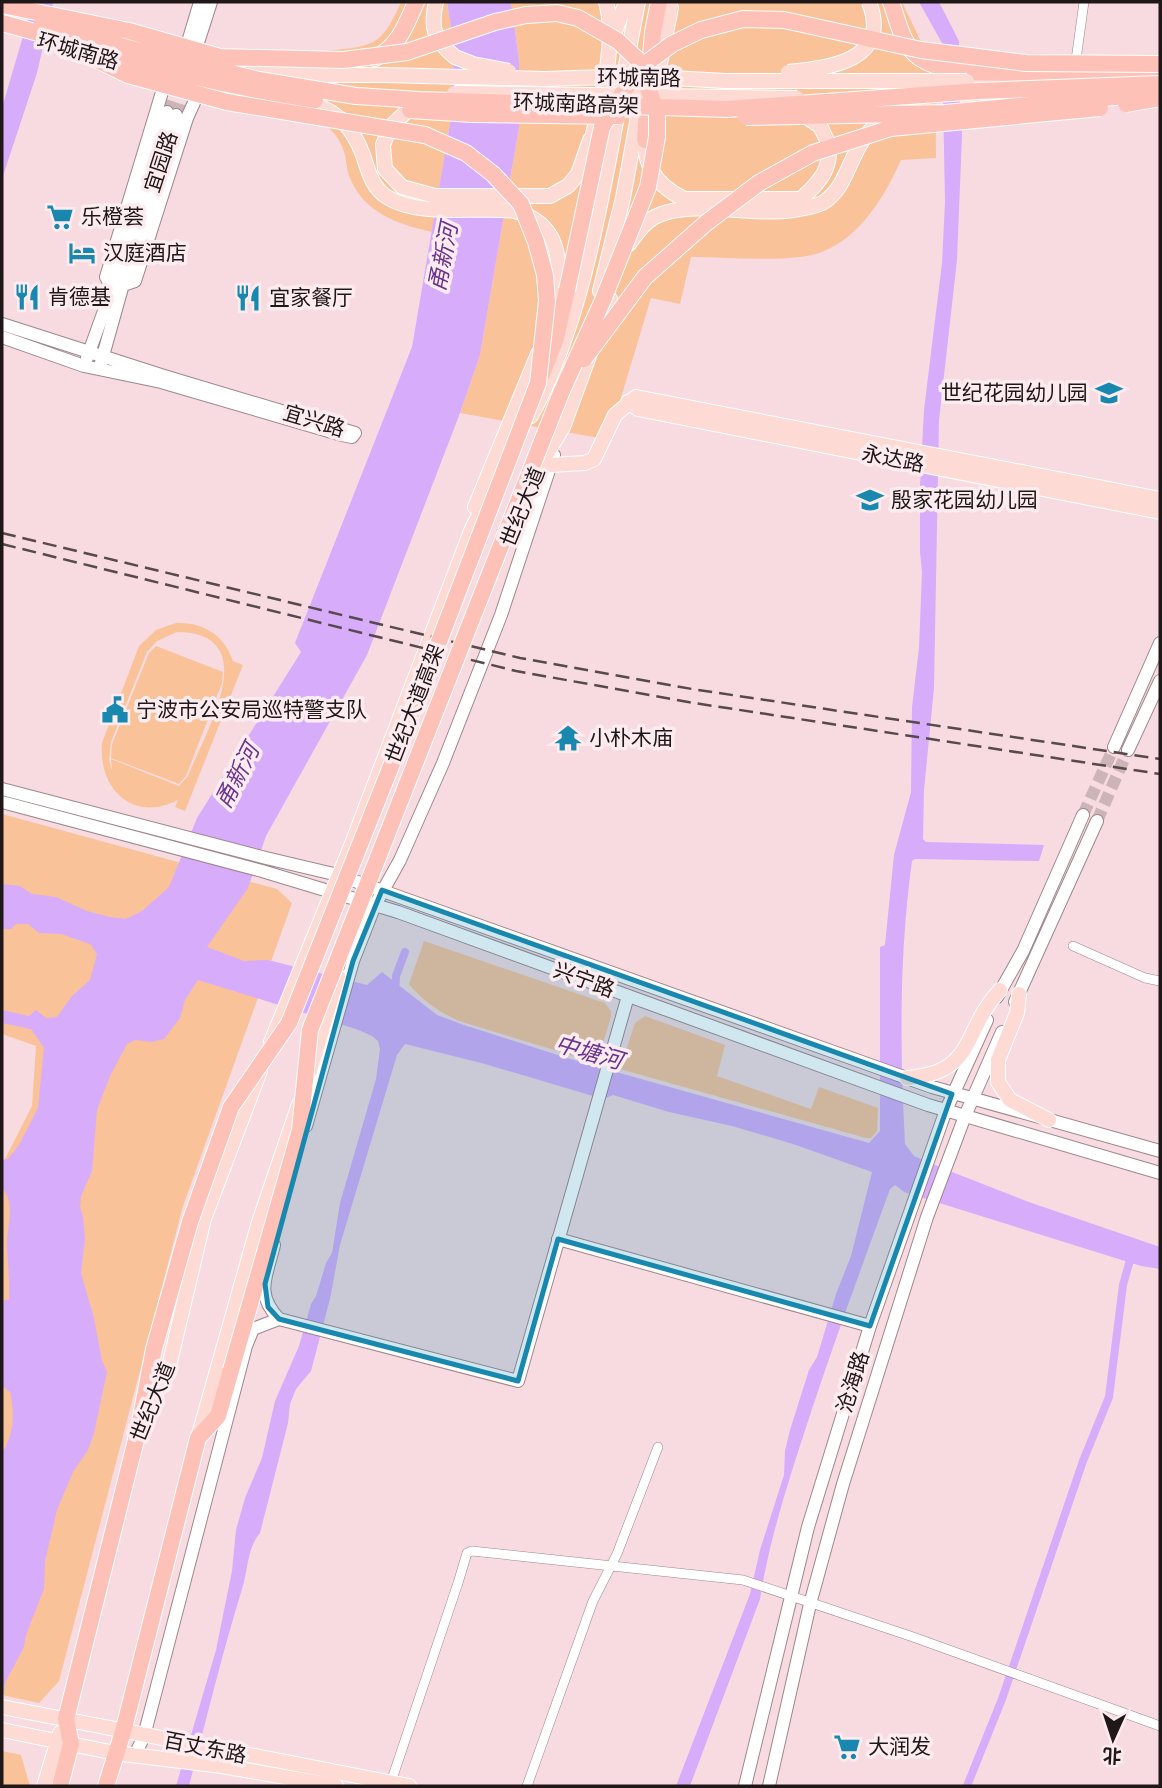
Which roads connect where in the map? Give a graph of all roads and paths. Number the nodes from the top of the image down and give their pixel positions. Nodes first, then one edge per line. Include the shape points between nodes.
1 (200, 2) edge
2 (211, 2) edge
3 (416, 2) edge
4 (436, 2) edge
5 (606, 2) edge
6 (617, 2) edge
7 (626, 2) edge
8 (638, 2) edge
9 (869, 2) edge
10 (891, 2) edge
11 (1084, 2) edge
12 (2, 4) edge
13 (668, 4) edge
14 (2, 11) edge
15 (2, 23) edge
16 (2, 29) edge
17 (653, 32) junction
18 (44, 34) junction
19 (610, 46) junction
20 (195, 58) junction
21 (1160, 64) edge
22 (1160, 75) edge
23 (166, 76) junction
24 (966, 76) junction
25 (1074, 76) junction
26 (643, 81) junction
27 (1160, 84) edge
28 (202, 86) junction
29 (448, 93) junction
30 (791, 97) junction
31 (1160, 99) edge
32 (626, 103) junction
33 (968, 103) junction
34 (172, 114) tunnel mouth
35 (593, 132) junction
36 (639, 140) junction
37 (118, 287) junction
38 (557, 299) junction
39 (2, 324) edge
40 (2, 337) edge
41 (89, 353) junction
42 (101, 364) junction
43 (84, 366) junction
44 (538, 383) junction
45 (561, 393) junction
46 (945, 463) junction
47 (545, 465) junction
48 (1160, 499) edge
49 (1160, 512) edge
50 (471, 531) junction
51 (1160, 643) edge
52 (1160, 681) edge
53 (1114, 747) tunnel mouth
54 (1128, 750) tunnel mouth
55 (2, 789) edge
56 (2, 802) edge
57 (1083, 815) tunnel mouth
58 (1097, 821) tunnel mouth
59 (179, 841) junction
60 (264, 864) junction
61 (338, 874) junction
62 (377, 888) junction
63 (331, 891) junction
64 (370, 903) junction
65 (1073, 946) dead end
66 (1160, 981) edge
67 (1000, 990) junction
68 (1019, 994) junction
69 (628, 996) junction
70 (283, 1024) junction
71 (315, 1036) junction
72 (907, 1078) junction
73 (952, 1094) junction
74 (972, 1100) junction
75 (946, 1110) junction
76 (965, 1116) junction
77 (1049, 1120) junction
78 (1160, 1152) edge
79 (1160, 1174) edge
80 (558, 1239) junction
81 (279, 1319) junction
82 (870, 1326) junction
83 (138, 1432) junction
84 (198, 1438) junction
85 (658, 1447) dead end
86 (608, 1567) junction
87 (790, 1596) junction
88 (810, 1604) junction
89 (2, 1707) edge
90 (66, 1719) junction
91 (1160, 1726) edge
92 (2, 1730) edge
93 (123, 1732) junction
94 (149, 1737) junction
95 (64, 1743) junction
96 (125, 1754) junction
97 (390, 1784) edge
98 (44, 1786) edge
99 (60, 1786) edge
100 (106, 1786) edge
101 (117, 1786) edge
102 (336, 1786) edge
103 (409, 1786) edge
104 (527, 1786) edge
105 (745, 1786) edge
106 (769, 1786) edge

1 - 20 main road
2 - 20 main road
3 - 20 highway via 395,43 380,56 340,65
4 - 26 main road, bridge via 432,23 440,45 464,61 509,71
5 - 19 main road
6 - 19 main road
7 - 19 main road
8 - 50 main road, 世纪大道 via 599,209 572,313 545,391
9 - 26 main road, bridge via 874,25 869,43 851,61 831,68
10 - 24 highway via 910,50
11 - 25 street
12 - 20 main road, 环城南路
12 - 45 highway, bridge via 129,31 220,57 343,60 394,53 526,15 557,13 578,18 618,41 638,60 656,113 657,137 648,187
13 - 17 highway
13 - 26 main road
13 - 36 main road
14 - 27 highway, 环城南路高架, bridge via 259,80 356,96 727,109
15 - 18 highway, 环城南路高架, bridge
16 - 23 main road, 环城南路
17 - 26 highway
17 - 36 main road, 世纪大道
18 - 31 highway, 环城南路高架, bridge via 272,94 355,107 472,114 717,118 945,113
18 - 44 highway, bridge via 128,75 227,102 425,135 466,153 520,204 536,242 547,301
19 - 35 main road
20 - 26 main road, 环城南路, bridge via 303,75
21 - 44 highway, bridge via 1026,63 921,50 784,20 743,19 701,30 672,44 640,68 602,127 556,338
22 - 24 main road, 环城南路
22 - 25 highway
23 - 28 main road, 环城南路
23 - 37 main road, 宜园路 via 106,277
24 - 25 highway
24 - 26 main road, 环城南路, bridge
26 - 36 highway
28 - 29 main road, 环城南路
28 - 37 main road via 187,118 135,281
28 - 38 main road via 314,104 348,125 377,187 405,205 496,208 527,214 554,240 560,258
29 - 30 main road, 环城南路, bridge
29 - 32 main road, bridge
30 - 32 main road, bridge
30 - 33 main road, 环城南路, bridge
31 - 33 main road, 环城南路
31 - 45 highway, bridge via 891,128 813,153 759,183 645,277
32 - 35 main road, bridge via 427,105 405,113 390,127 383,145 385,169 402,187 435,196 550,196 578,174
32 - 36 main road, bridge via 790,109 820,126 830,154 819,183 801,199 684,199 658,181
33 - 47 main road, bridge via 896,112 871,127 837,188 824,202 781,211 684,210 659,215 639,229 620,262 595,345
34 - 37 main road, 宜园路
35 - 38 main road
36 - 47 main road, 世纪大道 via 589,334
37 - 41 main road, 宜园路
37 - 42 main road, 宜园路
38 - 50 main road via 475,508
39 - 41 main road, 宜兴路
40 - 43 main road, 宜兴路
41 - 42 main road, 宜兴路
41 - 43 main road, 宜园路
42 - 42 main road, 宜兴路 via 342,435 355,433
42 - 43 main road, 宜兴路
44 - 70 highway, 世纪大道高架, bridge via 399,747
45 - 71 highway, 世纪大道高架, bridge
46 - 47 main road, 永达路 via 638,409 628,402 615,415 594,459
46 - 48 main road, 永达路
46 - 49 main road, 永达路
47 - 62 main road, 世纪大道
47 - 62 main road via 501,615 448,751 400,860
50 - 61 main road, 世纪大道
51 - 53 main road
52 - 54 main road
55 - 59 main road
56 - 59 main road, 兴宁路
57 - 67 main road, 沧海路 via 1023,951
58 - 68 main road, 沧海路
59 - 60 main road, 兴宁路
60 - 61 main road, 兴宁路
60 - 63 main road, 兴宁路
61 - 62 main road, 兴宁路
61 - 63 main road, 世纪大道
62 - 64 main road, 世纪大道
62 - 72 main road, 兴宁路
63 - 64 main road, 兴宁路
63 - 70 main road, 世纪大道
64 - 69 main road, 兴宁路
64 - 71 main road, 世纪大道
64 - 81 main road via 294,1165 265,1284 263,1296
65 - 66 street
67 - 72 main road, 沧海路 via 955,1063 927,1076
67 - 73 main road, 沧海路
68 - 74 main road, 沧海路
68 - 77 main road, 沧海路 via 1017,1013 998,1060 998,1082 1010,1100
69 - 75 main road, 兴宁路
69 - 80 main road
70 - 83 main road, 世纪大道 via 204,1219 169,1366
70 - 83 highway, 世纪大道高架, bridge via 231,1107 190,1222 154,1349
71 - 84 main road
71 - 84 highway, 世纪大道高架, bridge via 300,1130 218,1416
72 - 73 main road, 兴宁路
73 - 74 main road, 兴宁路
73 - 75 main road, 沧海路
74 - 76 main road, 沧海路
74 - 77 main road, 兴宁路
75 - 76 main road, 兴宁路
75 - 82 main road, 沧海路
76 - 79 main road, 兴宁路
76 - 88 main road, 沧海路 via 934,1198 843,1484
77 - 78 main road, 兴宁路
80 - 81 main road via 518,1381
80 - 82 main road
81 - 94 main road via 253,1329 246,1346
82 - 87 main road, 沧海路
83 - 90 highway, 世纪大道
84 - 93 highway
85 - 86 street
86 - 87 street via 749,1582
86 - 97 street via 467,1553
86 - 104 street
87 - 88 street
87 - 105 main road, 沧海路
88 - 91 street
88 - 106 main road, 沧海路
89 - 90 main road, 百丈东路
90 - 93 main road, 百丈东路
90 - 95 highway, 世纪大道
92 - 95 main road, 百丈东路
93 - 94 main road, 百丈东路
93 - 96 highway
94 - 96 main road
94 - 97 main road, 百丈东路
95 - 96 main road, 百丈东路
95 - 98 main road
95 - 99 highway, 世纪大道
96 - 100 highway
96 - 101 highway
96 - 102 main road, 百丈东路
97 - 103 main road, 百丈东路

